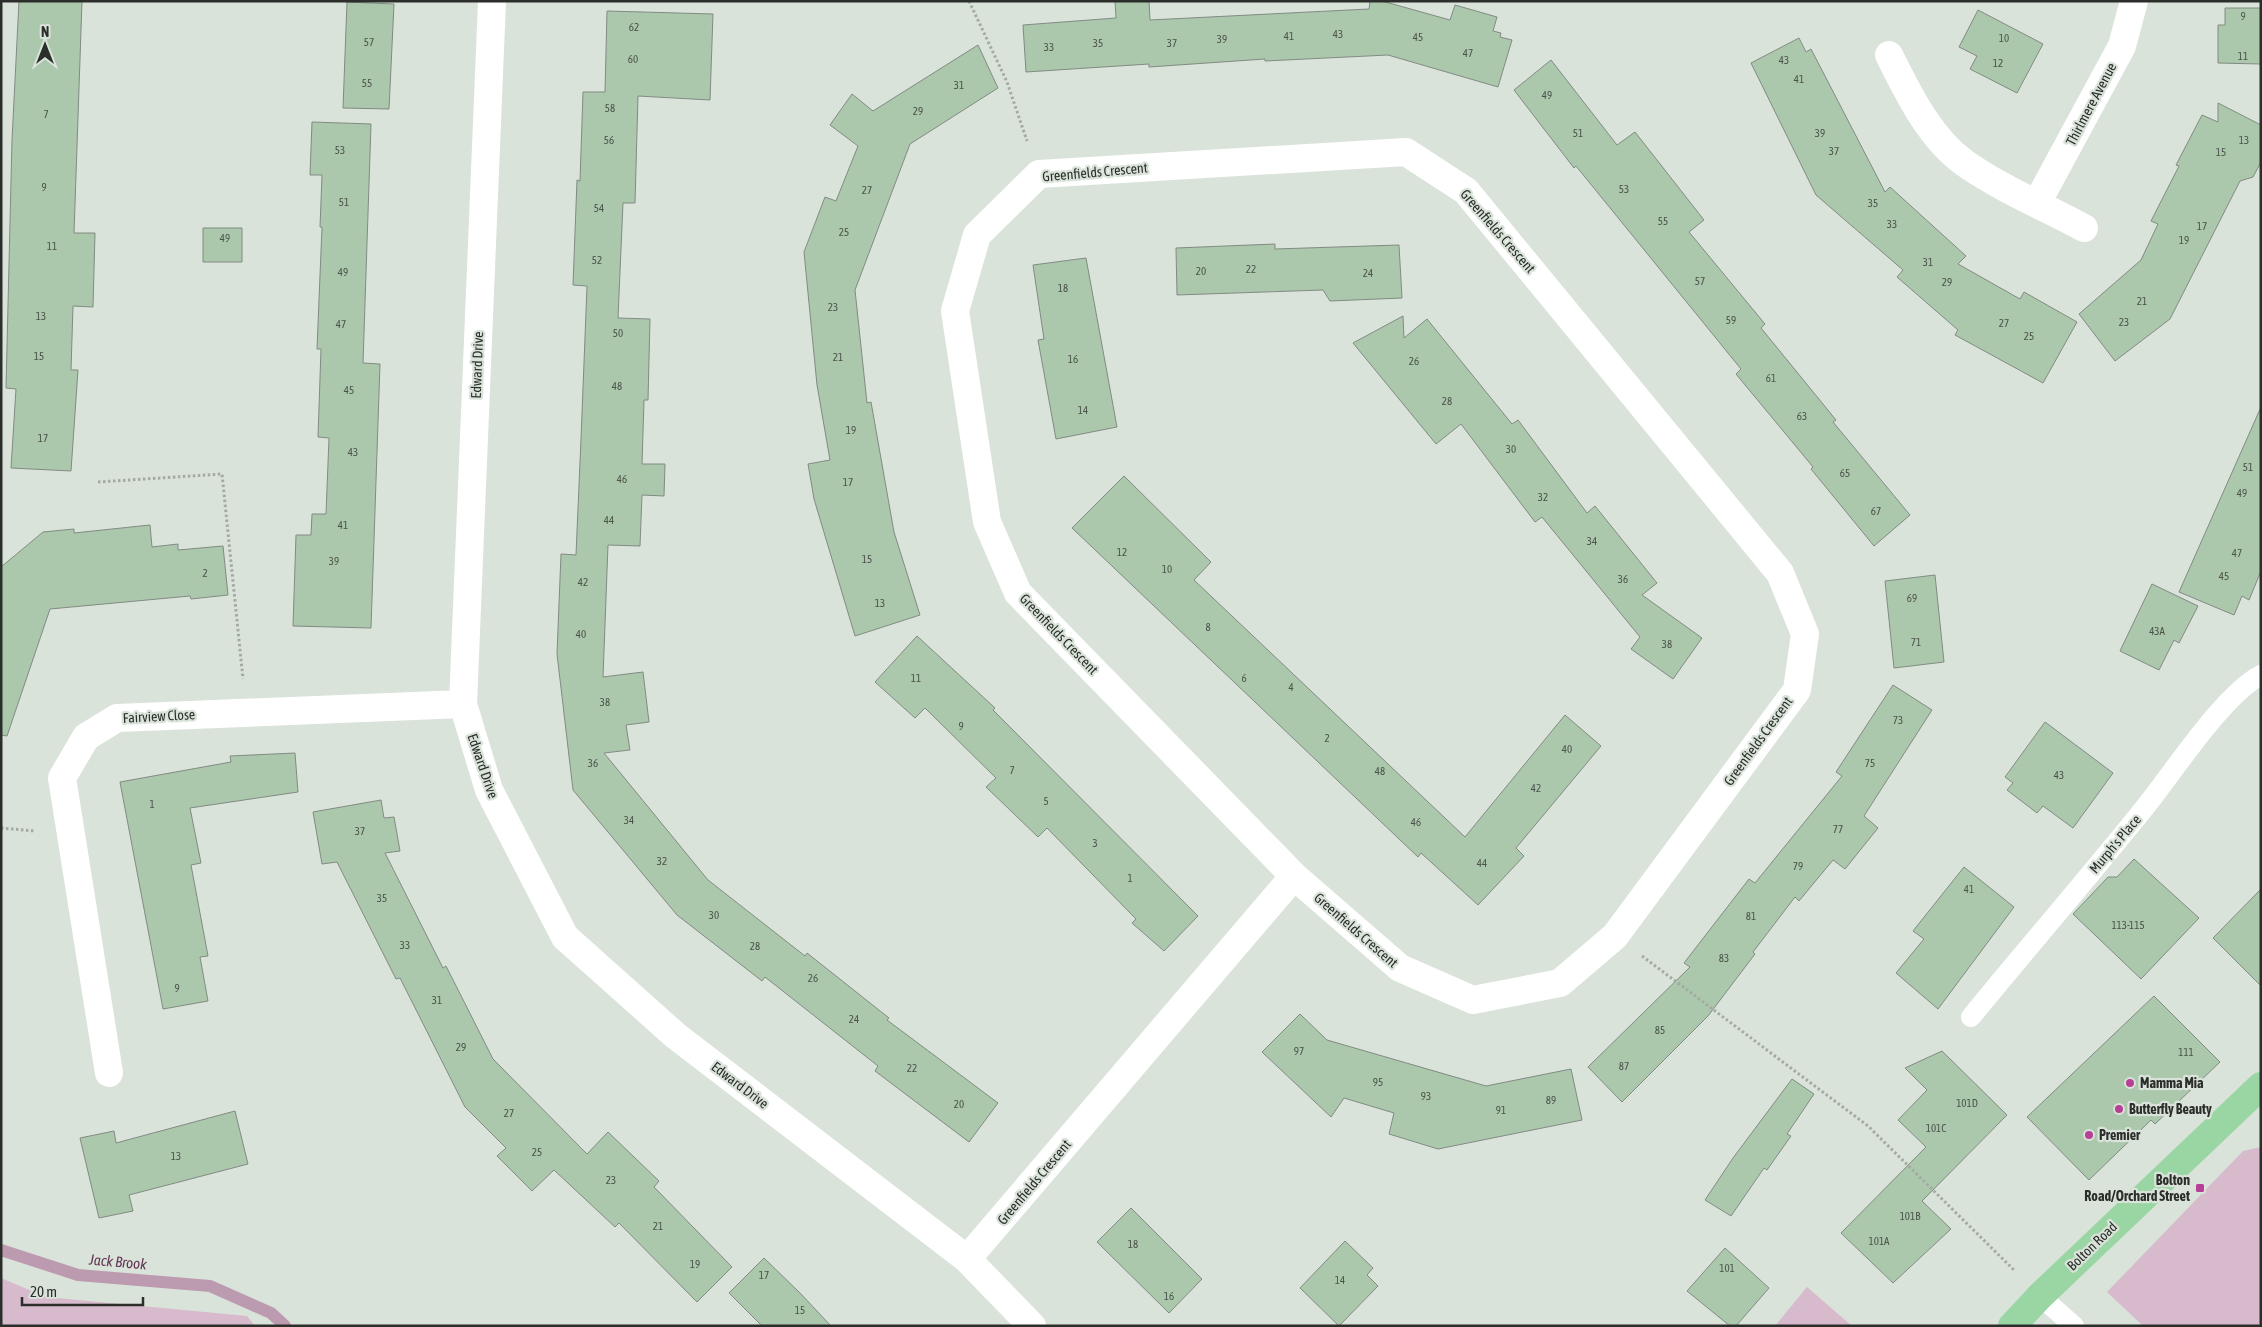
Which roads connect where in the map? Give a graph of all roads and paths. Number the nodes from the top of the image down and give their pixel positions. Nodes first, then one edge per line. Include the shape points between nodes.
1 (492, 1) edge
2 (969, 1) edge
3 (2134, 1) edge
4 (1889, 55) dead end
5 (1039, 174) junction
6 (2037, 203) junction
7 (2084, 228) dead end
8 (98, 482) dead end
9 (2261, 675) edge
10 (463, 704) junction
11 (246, 712) junction
12 (1294, 876) junction
13 (1615, 936) junction
14 (1971, 1017) dead end
15 (109, 1073) dead end
16 (2261, 1086) edge
17 (967, 1259) junction
18 (2040, 1296) junction
19 (1032, 1326) edge
20 (2012, 1326) edge
21 (2074, 1326) edge

1 - 10 street, Edward Drive
2 - 5 path via 1006,82
3 - 6 street, Thirlmere Avenue via 2122,46
4 - 6 street via 1921,113 1944,142 1965,163
5 - 12 street, Greenfields Crescent via 978,235 955,311 987,522 1018,593
5 - 13 street, Greenfields Crescent via 1406,152 1466,191 1780,573 1806,634 1796,690
6 - 7 street
8 - 11 path via 222,474
9 - 14 lane, Murph's Place via 2248,682 2216,717
10 - 11 street, Fairview Close
10 - 17 street, Edward Drive via 489,790 565,937 676,1036
11 - 15 street, Fairview Close via 117,718 86,737 62,778
12 - 13 street, Greenfields Crescent via 1400,968 1473,1000 1560,983
12 - 17 street, Greenfields Crescent
13 - 18 path via 1868,1126
16 - 18 main road, Bolton Road
17 - 19 street, Edward Drive
18 - 20 main road, Bolton Road
18 - 21 lane

